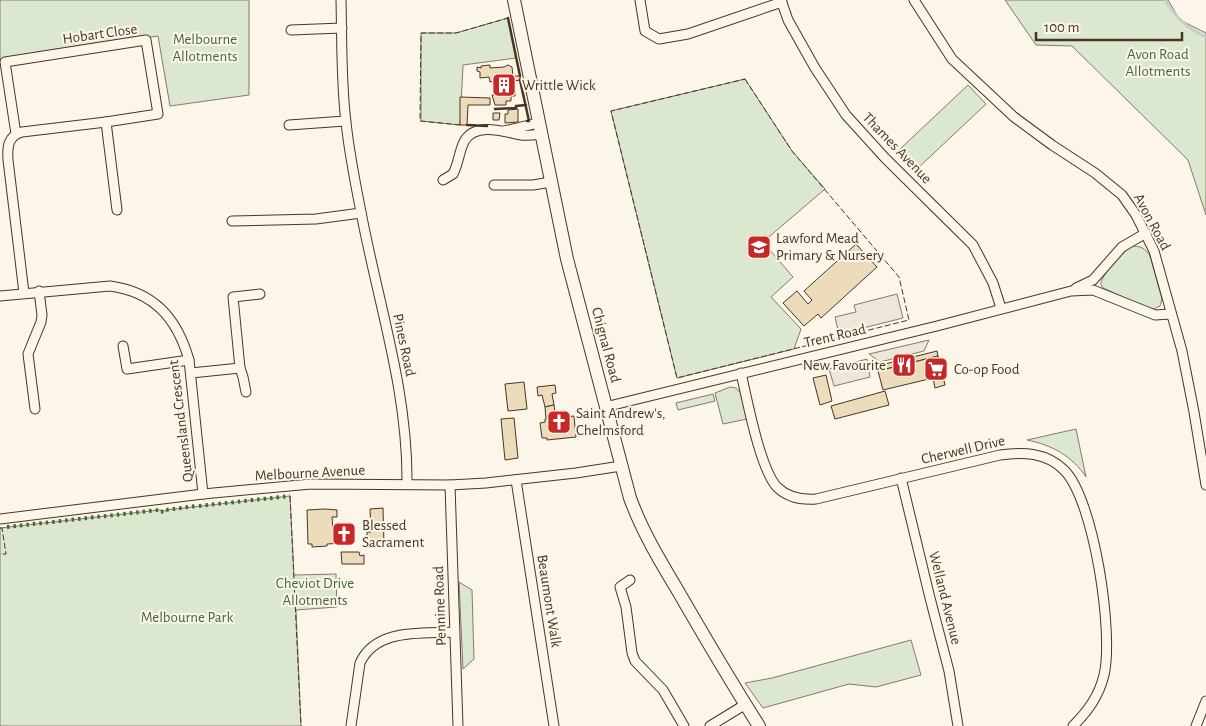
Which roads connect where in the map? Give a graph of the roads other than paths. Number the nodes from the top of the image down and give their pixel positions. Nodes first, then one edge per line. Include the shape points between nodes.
1 (342, 0) edge
2 (514, 0) edge
3 (640, 0) edge
4 (914, 0) edge
5 (781, 1) edge
6 (342, 28) junction
7 (291, 30) dead end
8 (346, 121) junction
9 (106, 122) junction
10 (289, 125) dead end
11 (539, 128) junction
12 (16, 134) junction
13 (443, 180) dead end
14 (551, 182) junction
15 (494, 185) dead end
16 (117, 210) dead end
17 (361, 213) junction
18 (232, 221) dead end
19 (1146, 233) junction
20 (39, 291) junction
21 (1071, 291) junction
22 (24, 293) junction
23 (260, 294) dead end
24 (0, 296) edge
25 (1000, 308) junction
26 (1171, 314) junction
27 (123, 346) dead end
28 (189, 360) junction
29 (240, 368) junction
30 (191, 373) junction
31 (741, 373) junction
32 (246, 392) dead end
33 (605, 407) junction
34 (34, 409) dead end
35 (621, 466) junction
36 (901, 478) junction
37 (516, 480) junction
38 (408, 484) junction
39 (450, 485) junction
40 (1206, 485) edge
41 (203, 494) junction
42 (0, 519) edge
43 (630, 580) dead end
44 (454, 632) junction
45 (1206, 701) edge
46 (746, 704) junction
47 (351, 726) edge
48 (458, 726) edge
49 (554, 726) edge
50 (684, 726) edge
51 (710, 726) edge
52 (759, 726) edge
53 (958, 726) edge
54 (1073, 726) edge
55 (1196, 726) edge

1 - 6 street, Pines Road
2 - 11 street, Chignal Road
3 - 5 street via 645,31 659,39 688,34
4 - 19 street, Avon Road via 952,59 1014,117 1122,195
5 - 25 street, Thames Avenue via 815,68 846,115 973,245 993,283
6 - 7 street
6 - 8 street, Pines Road
8 - 10 street
8 - 17 street, Pines Road
9 - 12 street, Hobart Close
9 - 12 street, Hobart Close via 158,114 146,40 6,62
9 - 16 street
11 - 13 street via 479,131 468,137 453,174
11 - 14 street, Chignal Road
12 - 22 street, Hobart Close via 11,138 8,152
14 - 15 street
14 - 33 street, Chignal Road
17 - 18 street via 316,219
17 - 38 street, Pines Road via 394,361 408,450
19 - 21 street, Trent Road via 1122,247 1092,280
19 - 26 street, Avon Road
20 - 22 street, Queensland Crescent
20 - 28 street, Queensland Crescent via 110,286 142,295 163,310 175,325
20 - 34 street via 42,315 28,354
21 - 25 street, Trent Road
21 - 26 street, Trent Road via 1100,291 1156,315
22 - 24 street, Queensland Crescent
23 - 29 street via 234,297
25 - 31 street, Trent Road
26 - 40 street, Avon Road via 1191,394
27 - 28 street via 127,369
28 - 30 street, Queensland Crescent
29 - 30 street
29 - 32 street
30 - 41 street, Queensland Crescent
31 - 33 street, Trent Road
31 - 36 street, Cherwell Drive via 766,467 773,482 785,493 799,499 816,498
33 - 35 street, Chignal Road
35 - 37 street, Melbourne Avenue
35 - 46 street, Chignal Road via 640,524
36 - 53 street, Welland Avenue via 950,671
36 - 54 street, Cherwell Drive via 1021,452 1050,459 1072,479 1081,495 1089,523 1102,587 1107,638 1104,674 1099,690 1092,704
37 - 39 street, Melbourne Avenue
37 - 49 street, Beaumont Walk
38 - 39 street, Melbourne Avenue
38 - 41 street, Melbourne Avenue via 310,484
39 - 44 street, Pennine Road
41 - 42 street, Melbourne Avenue
43 - 50 street via 620,587 626,606 632,653 641,669 671,700
44 - 47 street via 392,636 370,648 360,662
44 - 48 street, Pennine Road
45 - 55 street
46 - 51 street
46 - 52 street, Chignal Road

